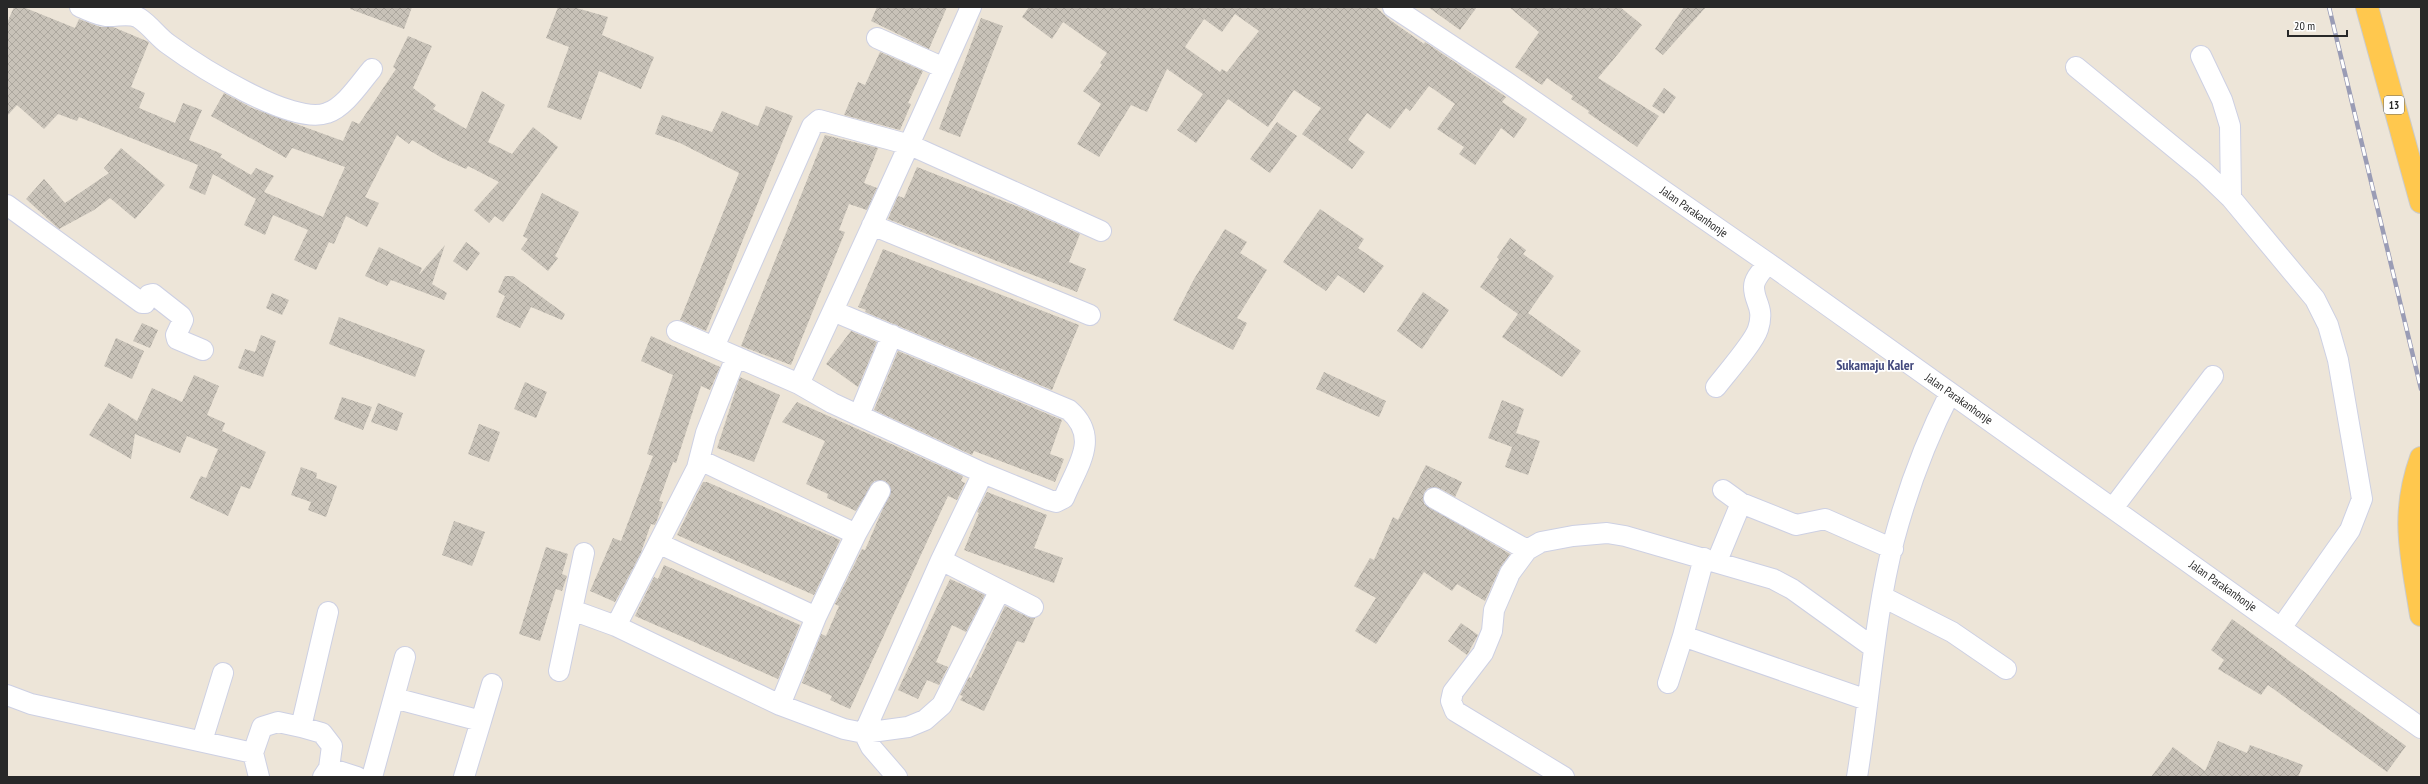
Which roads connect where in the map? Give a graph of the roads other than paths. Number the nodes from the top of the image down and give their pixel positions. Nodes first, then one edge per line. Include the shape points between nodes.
1 (80, 7) edge
2 (971, 7) edge
3 (1393, 7) edge
4 (2368, 7) edge
5 (877, 38) dead end
6 (2201, 56) dead end
7 (2076, 67) dead end
8 (944, 68) junction
9 (372, 69) dead end
10 (910, 145) junction
11 (2231, 198) junction
12 (2421, 202) edge
13 (7, 206) edge
14 (872, 225) junction
15 (1102, 231) dead end
16 (1768, 263) junction
17 (833, 311) junction
18 (1090, 315) dead end
19 (677, 332) dead end
20 (892, 335) junction
21 (714, 347) junction
22 (203, 350) dead end
23 (736, 357) junction
24 (2213, 376) dead end
25 (799, 384) junction
26 (1716, 387) dead end
27 (1950, 393) junction
28 (859, 415) junction
29 (2421, 458) edge
30 (700, 460) junction
31 (983, 473) junction
32 (1723, 490) dead end
33 (880, 491) dead end
34 (1434, 498) dead end
35 (1740, 503) junction
36 (2113, 508) junction
37 (856, 534) junction
38 (660, 544) junction
39 (1892, 549) junction
40 (1528, 550) junction
41 (584, 552) dead end
42 (941, 560) junction
43 (1710, 560) junction
44 (1000, 590) junction
45 (1883, 597) junction
46 (1033, 607) dead end
47 (572, 610) junction
48 (328, 612) dead end
49 (2421, 615) edge
50 (816, 617) junction
51 (616, 626) junction
52 (2281, 628) junction
53 (1683, 636) junction
54 (1874, 648) junction
55 (405, 657) dead end
56 (2006, 669) dead end
57 (559, 671) dead end
58 (223, 673) dead end
59 (1668, 683) dead end
60 (492, 684) dead end
61 (7, 695) edge
62 (394, 698) junction
63 (1866, 700) junction
64 (780, 705) junction
65 (481, 721) junction
66 (301, 727) junction
67 (2421, 728) edge
68 (864, 732) junction
69 (202, 741) junction
70 (253, 753) junction
71 (326, 772) edge
72 (259, 777) edge
73 (357, 777) edge
74 (372, 777) edge
75 (464, 777) edge
76 (898, 777) edge
77 (1564, 777) edge
78 (1857, 777) edge

1 - 9 street via 104,16 138,17 167,44 201,65 273,105 302,114 321,115 338,107
2 - 8 street
3 - 16 street, Jalan Parakanhonje via 1505,81
4 - 12 highway, 13
5 - 8 street
6 - 11 street via 2222,100 2230,126
7 - 11 street via 2204,172
8 - 10 street
10 - 14 street
10 - 15 street
10 - 21 street via 824,121 815,122
11 - 52 street via 2314,299 2328,325 2338,360 2361,482 2362,499 2350,530
13 - 22 street via 142,302 145,303 149,295 153,294 181,316 183,320 176,335 177,339
14 - 17 street
14 - 18 street
16 - 26 street via 1754,286 1761,318 1757,331
16 - 27 street, Jalan Parakanhonje
17 - 20 street
17 - 25 street
19 - 21 street
20 - 28 street
20 - 31 street via 1053,402 1078,418 1086,444 1064,498 1060,501 1049,500
21 - 23 street
23 - 25 street
23 - 30 street via 706,433
24 - 36 street
25 - 28 street
27 - 36 street, Jalan Parakanhonje
27 - 39 street via 1931,430 1912,480
28 - 31 street
29 - 49 highway via 2410,495 2408,527
30 - 37 street
30 - 38 street
31 - 42 street
32 - 35 street
33 - 37 street
34 - 40 street
35 - 39 street via 1796,525 1825,519
35 - 43 street
36 - 52 street, Jalan Parakanhonje
37 - 50 street
38 - 50 street
38 - 51 street
39 - 45 street
40 - 43 street via 1541,542 1607,533
40 - 77 street via 1510,573 1494,610 1492,631 1483,653 1453,692 1451,701 1455,711
41 - 47 street
42 - 44 street
42 - 68 street
43 - 53 street
43 - 54 street via 1773,579 1792,589
44 - 46 street
44 - 68 street via 942,705 925,720 908,727
45 - 54 street
45 - 56 street via 1952,632
47 - 51 street
47 - 57 street
48 - 66 street
50 - 64 street
51 - 64 street
52 - 67 street, Jalan Parakanhonje
53 - 59 street
53 - 63 street
54 - 63 street
55 - 62 street
58 - 69 street
60 - 65 street
61 - 69 street via 31,704
62 - 65 street
62 - 74 street
63 - 78 street
64 - 68 street via 844,729
65 - 75 street
66 - 70 street via 278,722 262,727
66 - 71 street via 322,733 332,746
68 - 76 street via 871,747
69 - 70 street
70 - 72 street
71 - 73 street

